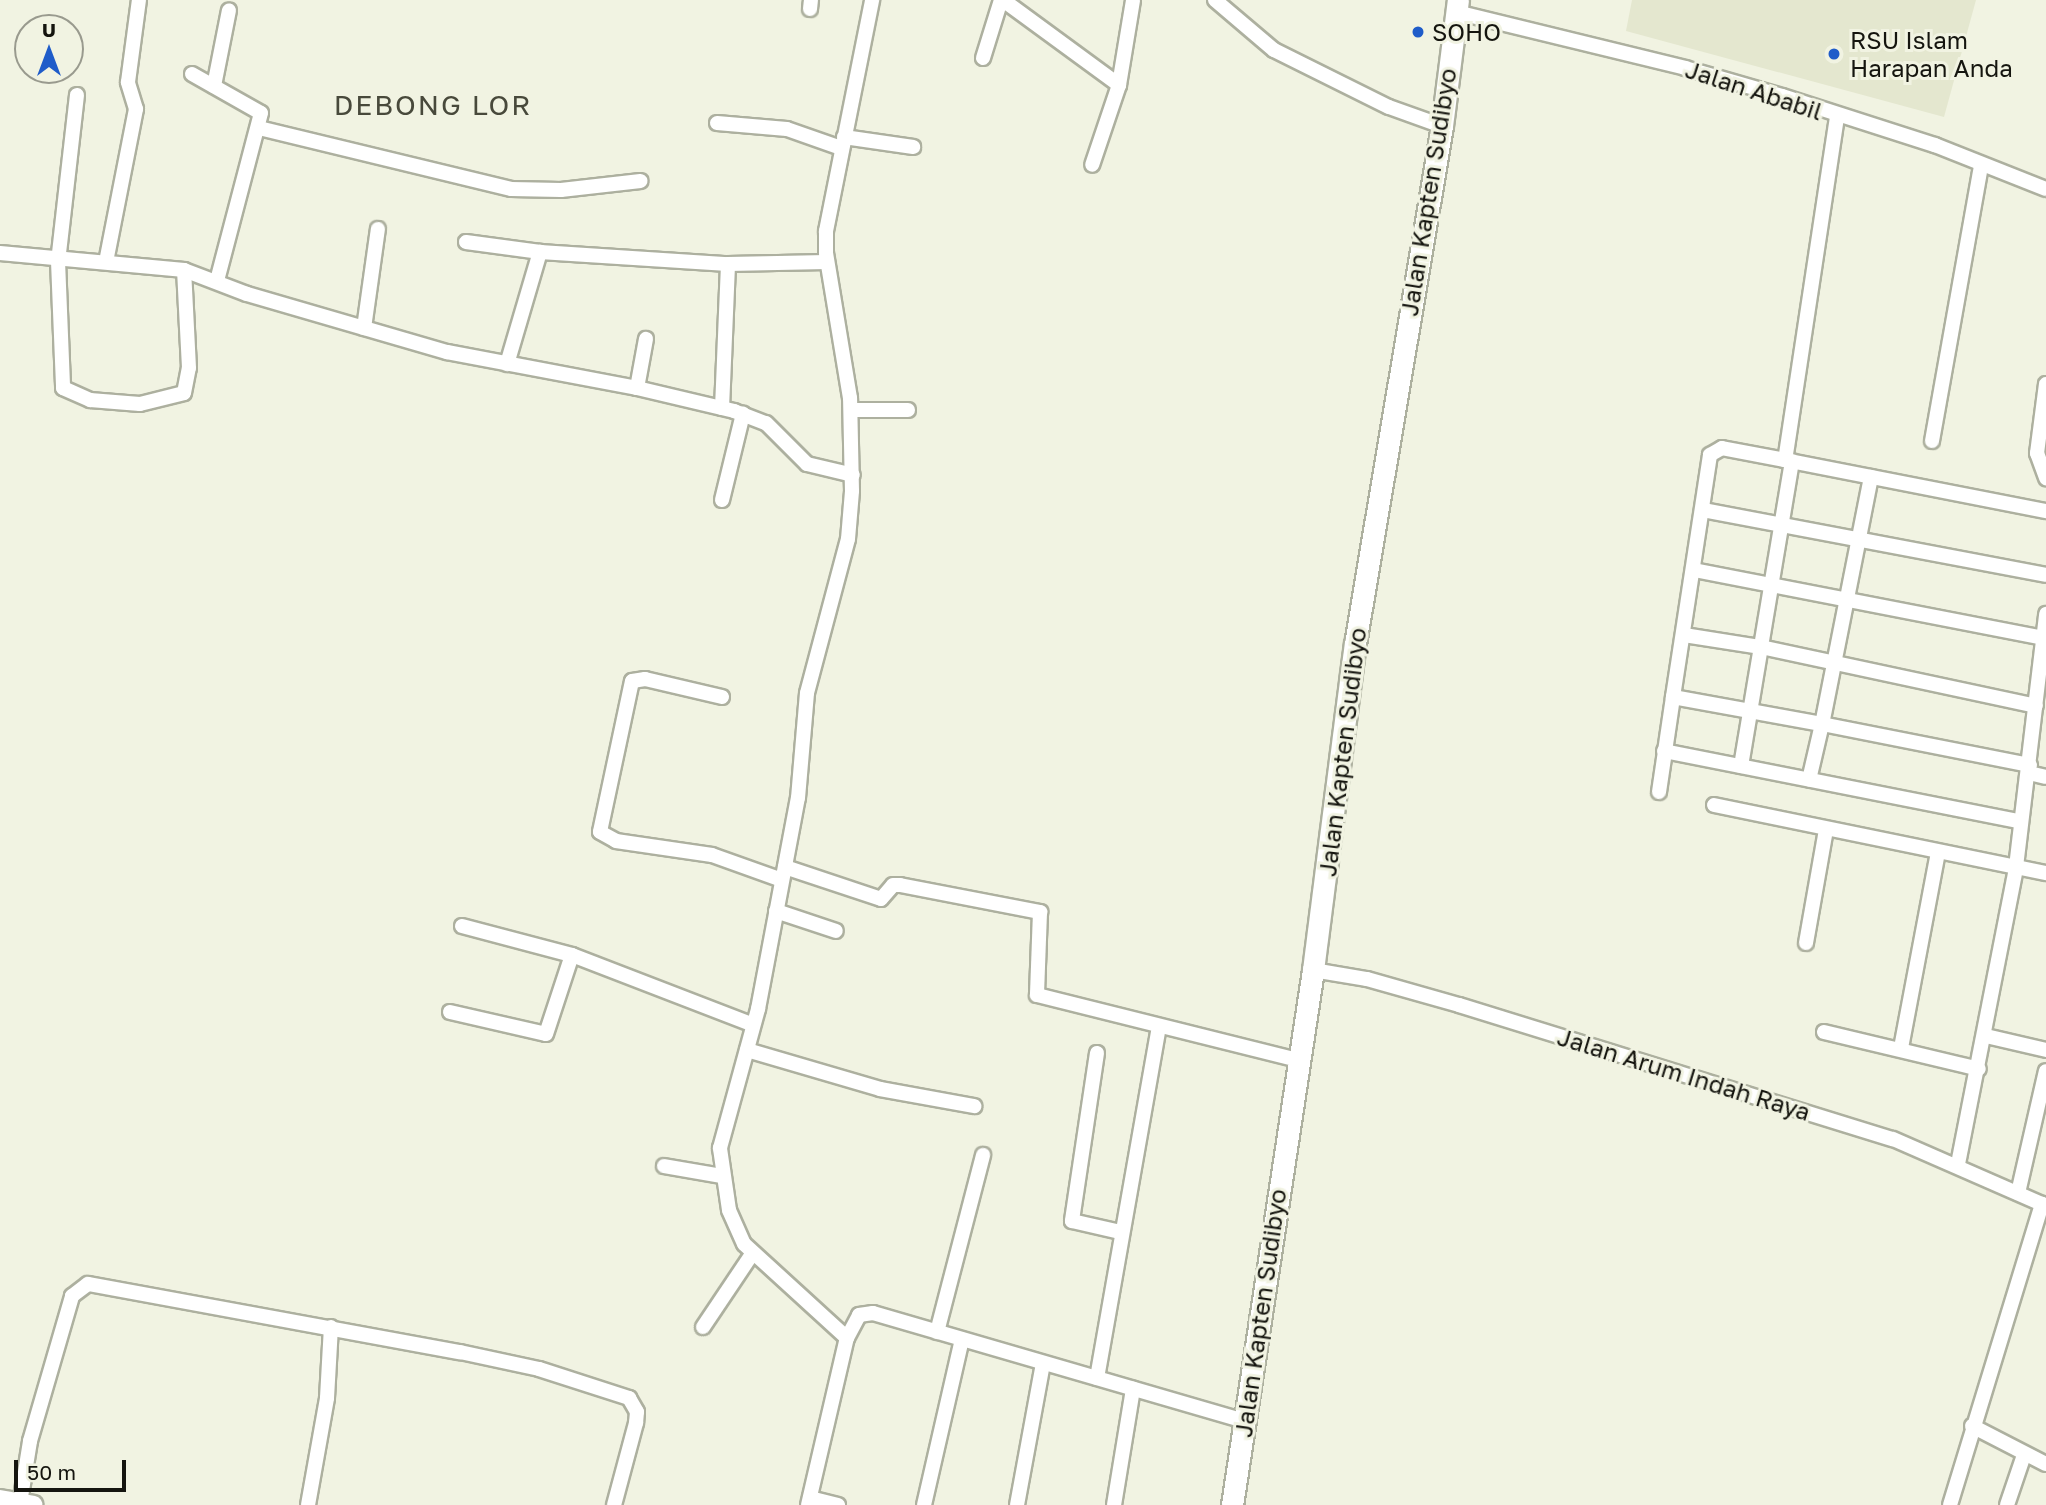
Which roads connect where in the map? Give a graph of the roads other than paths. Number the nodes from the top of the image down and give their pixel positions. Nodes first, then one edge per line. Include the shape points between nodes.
1 (139, 0) edge
2 (872, 0) edge
3 (1002, 0) edge
4 (1133, 0) edge
5 (1215, 0) edge
6 (1457, 6) edge
7 (229, 10) dead end
8 (983, 58) dead end
9 (192, 75) dead end
10 (1119, 85) junction
11 (214, 86) junction
12 (77, 95) dead end
13 (1838, 117) junction
14 (717, 123) dead end
15 (1441, 126) junction
16 (259, 128) junction
17 (842, 142) junction
18 (913, 148) dead end
19 (1092, 165) dead end
20 (1981, 167) junction
21 (640, 181) dead end
22 (2046, 189) edge
23 (378, 229) dead end
24 (466, 242) dead end
25 (540, 252) junction
26 (0, 253) edge
27 (58, 261) junction
28 (106, 262) junction
29 (827, 262) junction
30 (728, 264) junction
31 (184, 270) junction
32 (217, 281) junction
33 (364, 328) junction
34 (646, 340) dead end
35 (507, 364) junction
36 (2046, 384) edge
37 (637, 387) junction
38 (722, 408) junction
39 (851, 410) junction
40 (908, 410) dead end
41 (743, 414) junction
42 (1931, 441) dead end
43 (1788, 460) junction
44 (853, 475) junction
45 (2045, 475) edge
46 (1871, 477) junction
47 (722, 500) dead end
48 (1703, 510) junction
49 (2046, 511) edge
50 (1779, 525) junction
51 (1860, 542) junction
52 (1694, 570) junction
53 (2046, 575) edge
54 (1772, 584) junction
55 (1850, 598) junction
56 (2046, 614) edge
57 (1684, 635) junction
58 (2044, 638) junction
59 (1761, 647) junction
60 (1835, 663) junction
61 (722, 696) dead end
62 (1673, 697) junction
63 (2036, 706) junction
64 (1750, 710) junction
65 (1822, 724) junction
66 (1664, 751) junction
67 (1741, 766) junction
68 (2029, 769) junction
69 (2046, 777) edge
70 (1809, 780) junction
71 (1659, 792) dead end
72 (1714, 805) dead end
73 (2021, 822) junction
74 (1826, 830) junction
75 (1938, 852) junction
76 (2016, 867) junction
77 (2046, 873) edge
78 (783, 874) junction
79 (776, 911) junction
80 (462, 926) dead end
81 (836, 931) dead end
82 (1806, 943) dead end
83 (572, 955) junction
84 (1313, 970) junction
85 (450, 1012) dead end
86 (753, 1025) junction
87 (1159, 1027) junction
88 (1824, 1032) dead end
89 (1986, 1036) junction
90 (1901, 1048) junction
91 (747, 1050) junction
92 (2046, 1050) edge
93 (1097, 1053) dead end
94 (1297, 1060) junction
95 (1979, 1069) junction
96 (2046, 1071) edge
97 (974, 1106) dead end
98 (983, 1155) dead end
99 (1958, 1164) junction
100 (664, 1166) dead end
101 (722, 1176) junction
102 (2018, 1193) junction
103 (2044, 1205) edge
104 (1121, 1232) junction
105 (752, 1254) junction
106 (331, 1327) junction
107 (703, 1327) dead end
108 (937, 1332) junction
109 (848, 1338) junction
110 (962, 1339) junction
111 (1043, 1363) junction
112 (1097, 1378) junction
113 (1133, 1389) junction
114 (1244, 1421) junction
115 (1972, 1426) junction
116 (2024, 1455) junction
117 (2046, 1465) edge
118 (0, 1499) edge
119 (809, 1501) edge
120 (27, 1504) edge
121 (308, 1505) edge
122 (614, 1505) edge
123 (838, 1505) edge
124 (924, 1505) edge
125 (1017, 1505) edge
126 (1114, 1505) edge
127 (1232, 1505) edge
128 (1950, 1505) edge
129 (2007, 1505) edge

1 - 28 street via 128,82 136,109
2 - 17 street
3 - 8 street
3 - 10 street
4 - 10 street
5 - 15 street via 1273,50 1389,107
6 - 13 street, Jalan Ababil via 1685,68
6 - 15 main road, Jalan Kapten Sudibyo
7 - 11 street
9 - 11 street
10 - 19 street
11 - 16 street via 257,109
12 - 27 street
13 - 20 street, Jalan Ababil via 1935,145
13 - 43 street
14 - 17 street via 787,129
15 - 84 main road, Jalan Kapten Sudibyo via 1355,645
16 - 21 street via 511,189 561,190
16 - 32 street
17 - 18 street
17 - 29 street via 826,231
20 - 22 street, Jalan Ababil
20 - 42 street
23 - 33 street
24 - 25 street
25 - 30 street
25 - 35 street
26 - 27 street
27 - 28 street
27 - 31 street via 63,388 90,400 122,403 168,400 184,393 189,368
28 - 31 street
29 - 30 street
29 - 39 street
30 - 38 street
31 - 32 street
32 - 33 street
33 - 35 street
34 - 37 street
35 - 37 street
36 - 45 street via 2037,453
37 - 38 street
38 - 41 street
39 - 40 street
39 - 44 street
41 - 44 street via 766,423 807,464
41 - 47 street
43 - 46 street
43 - 48 street via 1715,450 1707,461
43 - 50 street
44 - 78 street via 848,539 807,693 798,798
46 - 49 street
46 - 51 street
48 - 50 street
48 - 52 street
50 - 51 street
50 - 54 street
51 - 53 street
51 - 55 street
52 - 54 street
52 - 57 street
54 - 55 street
54 - 59 street
55 - 58 street
55 - 60 street
56 - 58 street
57 - 59 street
57 - 62 street
58 - 63 street
59 - 60 street
59 - 64 street
60 - 63 street
60 - 65 street
61 - 78 street via 645,679 632,681 600,832 616,841 712,855
62 - 64 street
62 - 66 street
63 - 68 street
64 - 65 street
64 - 67 street
65 - 68 street
65 - 70 street
66 - 67 street
66 - 71 street
67 - 70 street
68 - 69 street
68 - 73 street
70 - 73 street
72 - 74 street
73 - 76 street
74 - 75 street
74 - 82 street
75 - 76 street
75 - 90 street
76 - 77 street
76 - 89 street
78 - 79 street
78 - 87 street via 881,899 893,885 901,885 1040,912 1043,932 1034,993 1134,1016
79 - 81 street
79 - 86 street
80 - 83 street
83 - 85 street via 546,1034
83 - 86 street
84 - 94 main road, Jalan Kapten Sudibyo
84 - 99 street, Jalan Arum Indah Raya via 1367,979 1640,1059
86 - 91 street
87 - 94 street
87 - 104 street
88 - 90 street
89 - 92 street
89 - 95 street
90 - 95 street
91 - 97 street via 880,1089
91 - 101 street via 721,1141
93 - 104 street via 1072,1221
94 - 114 main road, Jalan Kapten Sudibyo
95 - 99 street
96 - 102 street
98 - 108 street
99 - 102 street, Jalan Arum Indah Raya
100 - 101 street
101 - 105 street via 738,1235
102 - 103 street, Jalan Arum Indah Raya
103 - 115 street
104 - 112 street
105 - 107 street
105 - 109 street
106 - 120 street via 82,1285 72,1296 30,1441
106 - 121 street via 327,1398
106 - 122 street via 539,1369 629,1398 637,1412 636,1423
108 - 109 street via 864,1313 852,1324
108 - 110 street
109 - 119 street
110 - 111 street
110 - 124 street
111 - 112 street
111 - 125 street
112 - 113 street
113 - 114 street
113 - 126 street
114 - 127 main road, Jalan Kapten Sudibyo
115 - 116 street
115 - 128 street
116 - 117 street
116 - 129 street
118 - 120 street
119 - 123 street

